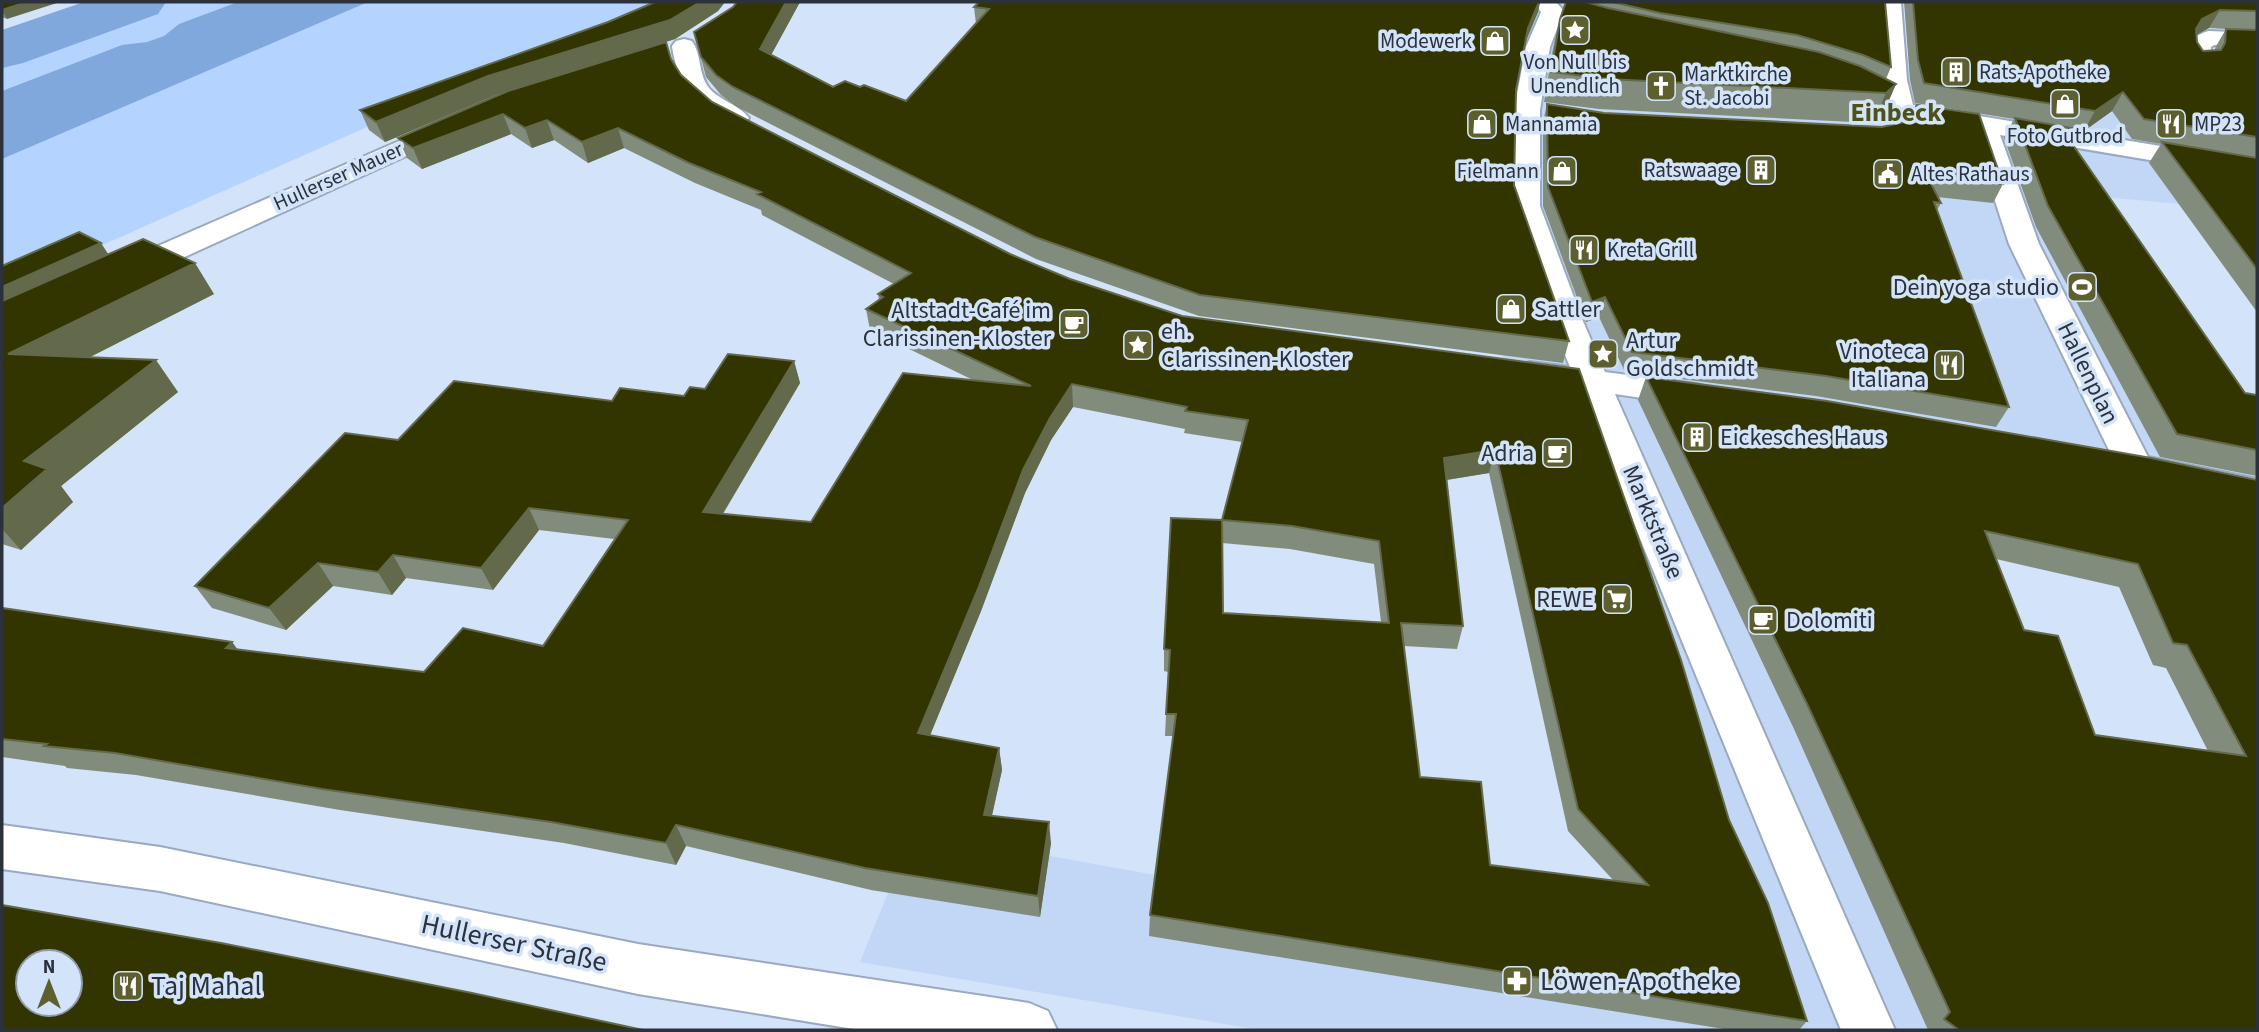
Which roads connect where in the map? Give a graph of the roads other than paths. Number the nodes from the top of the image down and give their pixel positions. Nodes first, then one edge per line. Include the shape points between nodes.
1 (1890, 2) edge
2 (1557, 10) edge
3 (2257, 40) edge
4 (683, 43) dead end
5 (2199, 62) edge
6 (1819, 74) edge
7 (480, 113) edge
8 (1894, 121) junction
9 (1983, 125) junction
10 (764, 133) edge
11 (2257, 170) edge
12 (99, 285) edge
13 (1497, 368) edge
14 (1593, 380) junction
15 (1722, 398) edge
16 (2096, 460) edge
17 (2134, 466) junction
18 (2255, 491) edge
19 (2, 847) edge
20 (1029, 1030) edge
21 (1868, 1030) edge

1 - 8 street
2 - 14 street, Marktstraße via 1538,47 1539,112 1527,206 1566,319
3 - 5 street via 2209,38 2199,44
4 - 10 street via 699,95
6 - 8 street via 1881,97
7 - 12 street, Hullerser Mauer
8 - 9 street
9 - 11 street via 2224,154
9 - 17 street, Hallenplan via 2024,244
13 - 14 street
14 - 15 street
14 - 21 street, Marktstraße
16 - 17 street
17 - 18 street
19 - 20 street, Hullerser Straße via 160,869 638,969

